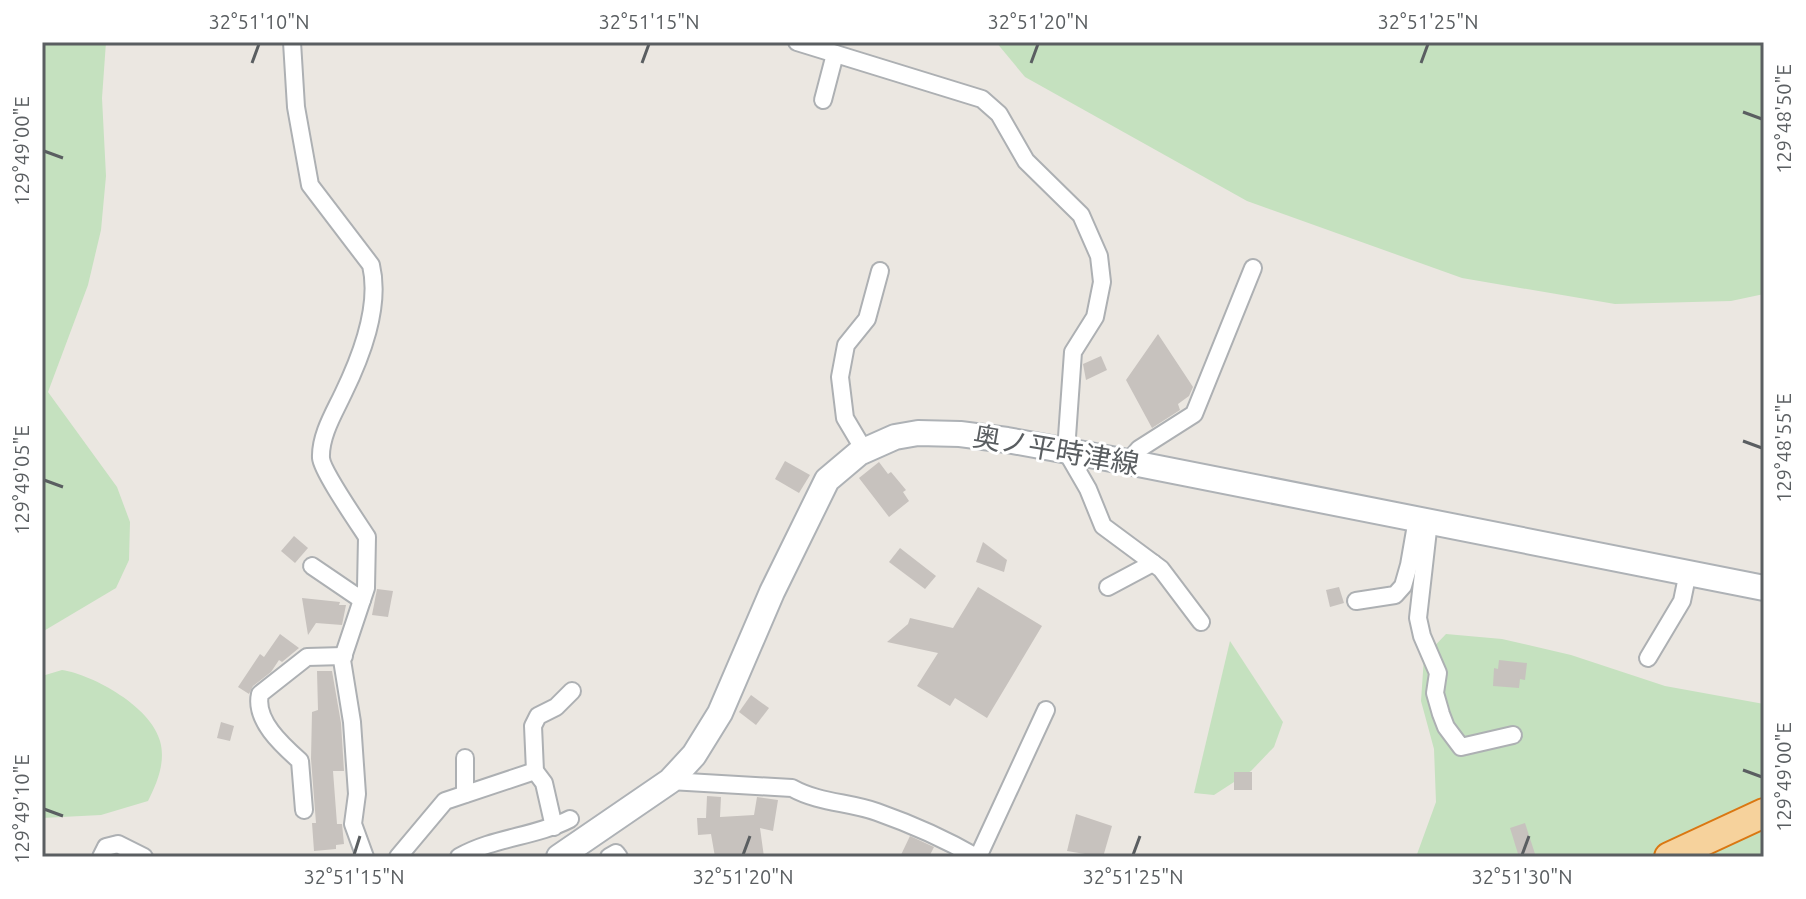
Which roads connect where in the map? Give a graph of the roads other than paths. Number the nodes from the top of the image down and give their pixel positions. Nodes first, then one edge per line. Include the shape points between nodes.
1 (292, 42) edge
2 (797, 42) edge
3 (835, 54) junction
4 (823, 100) dead end
5 (1253, 268) dead end
6 (880, 271) dead end
7 (864, 450) junction
8 (1066, 451) junction
9 (1128, 462) junction
10 (1423, 520) junction
11 (1153, 563) junction
12 (312, 566) dead end
13 (1688, 572) junction
14 (1108, 587) dead end
15 (1764, 588) edge
16 (362, 600) junction
17 (1356, 601) dead end
18 (1201, 622) dead end
19 (344, 656) junction
20 (1648, 658) dead end
21 (572, 691) dead end
22 (1046, 710) dead end
23 (1513, 735) dead end
24 (465, 758) dead end
25 (535, 771) junction
26 (670, 781) junction
27 (465, 794) junction
28 (304, 810) dead end
29 (1764, 813) edge
30 (570, 819) dead end
31 (554, 827) junction
32 (101, 857) edge
33 (144, 857) edge
34 (365, 857) edge
35 (380, 857) edge
36 (398, 857) edge
37 (459, 857) edge
38 (559, 857) edge
39 (609, 857) edge
40 (619, 857) edge
41 (977, 857) edge
42 (1669, 857) edge

1 - 16 street via 296,107 310,185 371,265 374,277 370,317 324,436 321,460 367,537
2 - 3 street
3 - 4 street
3 - 8 street via 982,99 999,114 1026,161 1081,215 1099,256 1102,282 1095,317 1073,352
5 - 9 street via 1194,414 1139,449
6 - 7 street via 867,319 846,345 840,377 845,418
7 - 8 main road, 奥ノ平時津線 via 918,433 960,434
7 - 26 main road, 奥ノ平時津線 via 822,488 720,713
8 - 9 main road, 奥ノ平時津線
8 - 11 street via 1103,526
9 - 10 main road, 奥ノ平時津線
10 - 13 main road, 奥ノ平時津線
10 - 17 street via 1403,586 1395,595
10 - 23 street via 1418,618 1438,673 1435,693 1446,727 1461,747
11 - 14 street
11 - 18 street
12 - 16 street
13 - 15 main road, 奥ノ平時津線
13 - 20 street via 1682,601
16 - 19 street
19 - 28 street via 307,657 260,694 259,712 300,761
19 - 34 street via 357,794 353,824
21 - 25 street via 538,716 533,726
22 - 41 street
24 - 27 street
25 - 27 street
25 - 31 street via 544,783
26 - 38 main road, 奥ノ平時津線
26 - 41 street via 792,788 807,797 875,811
27 - 36 street via 445,801
29 - 42 highway
30 - 31 street
31 - 37 street via 511,836
32 - 33 street via 106,847 118,844
35 - 36 street
39 - 40 street

